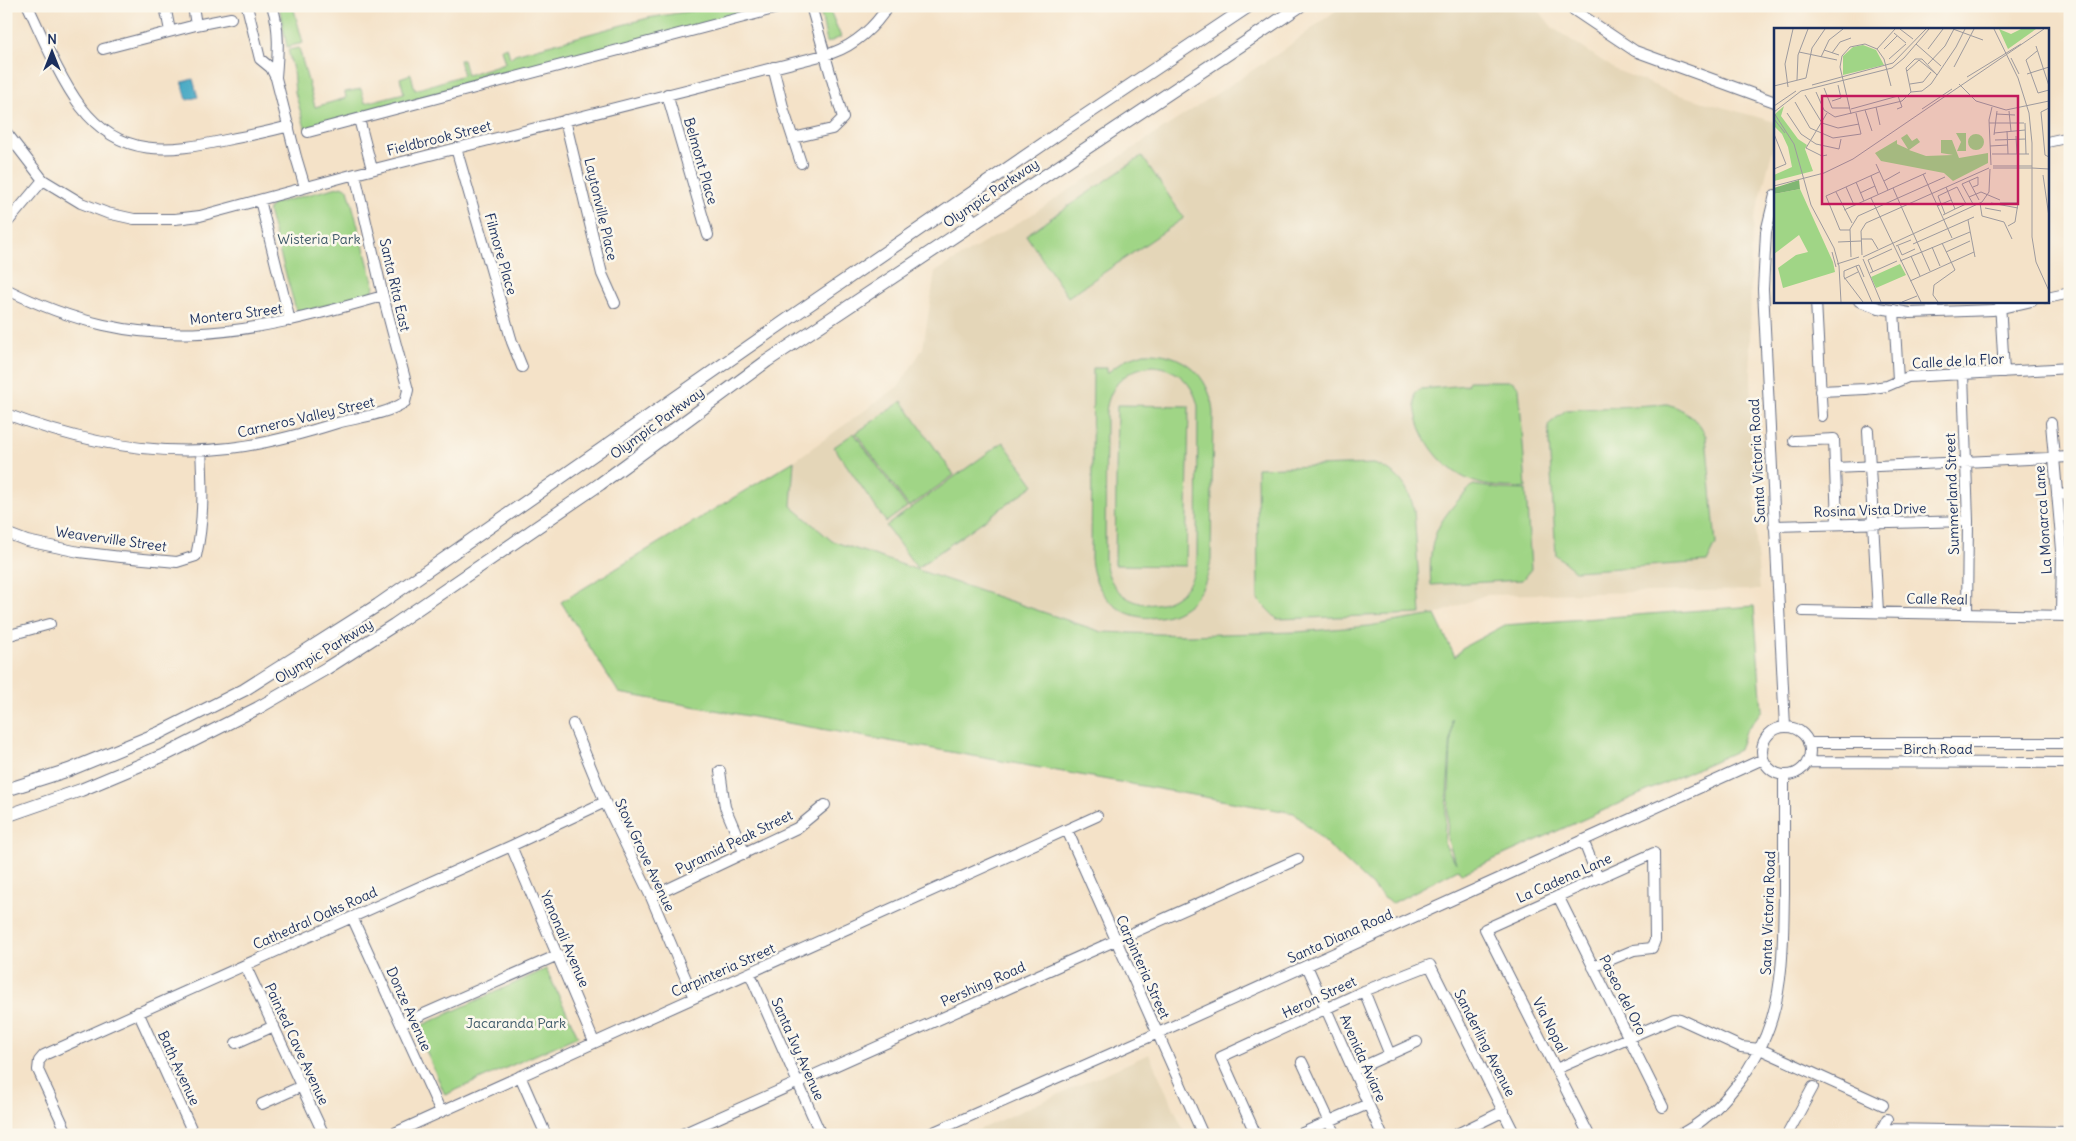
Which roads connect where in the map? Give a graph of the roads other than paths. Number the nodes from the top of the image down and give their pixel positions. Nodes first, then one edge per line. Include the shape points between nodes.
1 (28, 6) edge
2 (165, 6) edge
3 (193, 6) edge
4 (247, 6) edge
5 (272, 6) edge
6 (785, 6) edge
7 (812, 6) edge
8 (888, 6) edge
9 (1249, 6) edge
10 (1300, 6) edge
11 (1568, 6) edge
12 (231, 18) dead end
13 (196, 25) junction
14 (170, 31) junction
15 (103, 49) dead end
16 (824, 54) junction
17 (773, 67) junction
18 (276, 78) junction
19 (667, 94) junction
20 (1774, 102) edge
21 (359, 119) junction
22 (564, 120) junction
23 (289, 126) junction
24 (6, 132) edge
25 (308, 132) dead end
26 (2070, 137) edge
27 (792, 138) junction
28 (2048, 142) edge
29 (456, 148) junction
30 (801, 163) dead end
31 (372, 169) junction
32 (355, 174) junction
33 (43, 180) junction
34 (305, 187) junction
35 (1774, 199) edge
36 (260, 200) junction
37 (959, 203) junction
38 (974, 223) junction
39 (6, 224) edge
40 (708, 235) dead end
41 (6, 289) edge
42 (1763, 289) junction
43 (1774, 289) edge
44 (2070, 293) edge
45 (382, 296) junction
46 (2048, 298) edge
47 (1816, 302) edge
48 (1863, 302) edge
49 (2024, 302) edge
50 (614, 303) dead end
51 (2000, 305) edge
52 (1894, 310) junction
53 (290, 321) junction
54 (522, 367) dead end
55 (2070, 368) edge
56 (2004, 372) junction
57 (1963, 374) junction
58 (1898, 380) junction
59 (1820, 391) junction
60 (405, 402) joint
61 (6, 414) edge
62 (1822, 416) dead end
63 (2050, 422) dead end
64 (1868, 431) dead end
65 (1794, 441) dead end
66 (201, 450) junction
67 (2070, 457) edge
68 (2053, 458) junction
69 (1966, 462) junction
70 (1870, 467) junction
71 (1835, 468) junction
72 (2070, 494) edge
73 (2057, 495) junction
74 (1968, 521) junction
75 (1873, 523) junction
76 (1837, 524) junction
77 (1774, 526) junction
78 (6, 533) edge
79 (1803, 610) dead end
80 (1878, 612) junction
81 (1967, 614) junction
82 (2065, 616) edge
83 (50, 624) dead end
84 (6, 636) edge
85 (573, 724) dead end
86 (1785, 727) junction
87 (1808, 743) junction
88 (1964, 743) junction
89 (2070, 743) edge
90 (1763, 759) junction
91 (1807, 762) junction
92 (1964, 762) junction
93 (2070, 763) edge
94 (720, 771) dead end
95 (1784, 774) junction
96 (6, 790) edge
97 (605, 802) junction
98 (825, 805) dead end
99 (6, 816) edge
100 (1097, 816) dead end
101 (1067, 830) junction
102 (1583, 840) junction
103 (511, 846) junction
104 (745, 854) junction
105 (1298, 859) dead end
106 (1598, 878) junction
107 (1558, 896) junction
108 (651, 897) junction
109 (352, 917) junction
110 (1485, 929) joint
111 (1116, 940) junction
112 (558, 955) junction
113 (245, 965) junction
114 (1430, 965) joint
115 (1307, 966) junction
116 (1593, 967) junction
117 (750, 974) junction
118 (1364, 991) junction
119 (694, 998) junction
120 (1326, 1008) junction
121 (138, 1012) junction
122 (401, 1024) junction
123 (274, 1026) junction
124 (1158, 1033) junction
125 (1629, 1039) junction
126 (594, 1042) junction
127 (1418, 1042) dead end
128 (236, 1043) dead end
129 (1760, 1049) junction
130 (1390, 1055) junction
131 (1302, 1062) dead end
132 (1556, 1069) junction
133 (1353, 1071) junction
134 (520, 1076) junction
135 (797, 1082) junction
136 (302, 1086) junction
137 (1814, 1086) dead end
138 (262, 1104) dead end
139 (1368, 1104) junction
140 (1883, 1105) dead end
141 (1663, 1107) dead end
142 (441, 1112) junction
143 (1504, 1112) junction
144 (1887, 1119) dead end
145 (1330, 1121) junction
146 (1880, 1132) edge
147 (2070, 1132) edge
148 (1790, 1134) edge
149 (68, 1135) edge
150 (194, 1135) edge
151 (324, 1135) edge
152 (390, 1135) edge
153 (546, 1135) edge
154 (680, 1135) edge
155 (821, 1135) edge
156 (927, 1135) edge
157 (1204, 1135) edge
158 (1256, 1135) edge
159 (1298, 1135) edge
160 (1336, 1135) edge
161 (1382, 1135) edge
162 (1455, 1135) edge
163 (1515, 1135) edge
164 (1589, 1135) edge
165 (1679, 1135) edge

1 - 23 street via 81,107 106,131 126,142 159,150 182,149
2 - 14 street
3 - 13 street
4 - 18 street via 260,59 271,68
5 - 18 street via 278,56
6 - 21 street
7 - 16 street
8 - 16 street, Fieldbrook Street via 879,21 847,48
9 - 37 main road, Olympic Parkway
10 - 38 main road, Olympic Parkway
11 - 20 street via 1635,51
12 - 13 street
13 - 14 street
14 - 15 street
16 - 17 street, Fieldbrook Street
16 - 27 street via 843,118 832,129
17 - 19 street, Fieldbrook Street
17 - 27 street
18 - 23 street
19 - 22 street, Fieldbrook Street
19 - 40 street, Belmont Place
21 - 25 street
21 - 31 street
22 - 29 street, Fieldbrook Street
22 - 50 street, Laytonville Place via 602,274
23 - 34 street
24 - 33 street, Fieldbrook Street
26 - 28 street
27 - 30 street
29 - 31 street, Fieldbrook Street
29 - 54 street, Filmore Place
31 - 32 street, Fieldbrook Street
32 - 34 street, Fieldbrook Street
32 - 45 street, Santa Rita East
33 - 36 street, Fieldbrook Street via 94,208 134,218 163,220 200,216
33 - 39 street
34 - 36 street, Fieldbrook Street
35 - 42 street, Santa Victoria Road via 1766,232
36 - 53 street
37 - 38 main road
37 - 96 main road, Olympic Parkway via 378,605 244,690 159,733 69,770
38 - 99 main road, Olympic Parkway via 767,361 600,484 327,668 258,708 168,753 80,790
41 - 53 street, Montera Street via 85,321 141,332 221,332
42 - 43 street
42 - 77 street, Santa Victoria Road
44 - 46 street
45 - 53 street, Montera Street
45 - 60 street, Santa Rita East via 408,390
47 - 59 street
48 - 52 street
49 - 51 street
51 - 52 street via 1910,313
51 - 56 street
52 - 58 street
55 - 56 street, Calle de la Flor
56 - 57 street, Calle de la Flor
57 - 58 street, Calle de la Flor
57 - 69 street, Summerland Street
58 - 59 street, Calle de la Flor via 1873,388
59 - 62 street
60 - 66 street, Carneros Valley Street via 384,412 275,440
61 - 66 street, Carneros Valley Street via 58,432 114,444 157,450
63 - 68 street, La Monarca Lane
64 - 70 street
65 - 71 street via 1834,439
66 - 78 street, Weaverville Street via 202,531 196,556 177,562 92,553 27,541
67 - 68 street
68 - 69 street
68 - 73 street, La Monarca Lane
69 - 70 street
69 - 74 street, Summerland Street
70 - 71 street
70 - 75 street
71 - 76 street
72 - 73 street
73 - 82 street, La Monarca Lane
74 - 75 street, Rosina Vista Drive
74 - 81 street, Summerland Street
75 - 76 street, Rosina Vista Drive
75 - 80 street
76 - 77 street, Rosina Vista Drive
77 - 86 street, Santa Victoria Road
79 - 80 street, Calle Real
80 - 81 street, Calle Real
81 - 82 street, Calle Real
83 - 84 street
85 - 97 street, Stow Grove Avenue
86 - 87 street via 1799,731
86 - 90 street via 1777,728 1766,738 1762,744
87 - 88 street, Birch Road
87 - 91 street
88 - 89 street, Birch Road
88 - 92 street
90 - 95 street via 1771,770
90 - 102 street, Santa Diana Road
91 - 92 street, Birch Road
91 - 95 street via 1797,772
92 - 93 street, Birch Road
94 - 104 street via 725,807
95 - 129 street, Santa Victoria Road via 1781,971 1772,1018
97 - 103 street, Cathedral Oaks Road
97 - 108 street, Stow Grove Avenue
98 - 104 street, Pyramid Peak Street via 798,828
100 - 101 street, Carpinteria Street
101 - 111 street, Carpinteria Street
101 - 117 street, Carpinteria Street
102 - 106 street
102 - 115 street, Santa Diana Road
103 - 109 street, Cathedral Oaks Road
103 - 112 street, Yanonali Avenue
104 - 108 street, Pyramid Peak Street
105 - 111 street, Pershing Road
106 - 107 street, La Cadena Lane
106 - 116 street, La Cadena Lane via 1654,853 1655,940 1652,948 1634,950
107 - 110 street, La Cadena Lane
107 - 116 street, Paseo del Oro
108 - 119 street, Stow Grove Avenue
109 - 113 street, Cathedral Oaks Road
109 - 122 street, Donze Avenue
110 - 132 street, Via Nopal
111 - 124 street, Carpinteria Street
111 - 135 street, Pershing Road
112 - 122 street
112 - 126 street, Yanonali Avenue
113 - 121 street, Cathedral Oaks Road
113 - 123 street, Painted Cave Avenue
114 - 118 street, Heron Street
114 - 143 street, Sanderling Avenue
115 - 120 street, Avenida Aviare
115 - 124 street, Santa Diana Road
116 - 125 street, Paseo del Oro
117 - 119 street, Carpinteria Street
117 - 135 street, Santa Ivy Avenue
118 - 120 street, Heron Street
118 - 130 street
119 - 126 street, Carpinteria Street
120 - 133 street, Avenida Aviare
120 - 158 street, Heron Street via 1221,1057
121 - 149 street, Cathedral Oaks Road via 44,1055 39,1061 38,1070
121 - 150 street, Bath Avenue
122 - 142 street, Donze Avenue
123 - 128 street
123 - 136 street, Painted Cave Avenue
124 - 156 street, Santa Diana Road
124 - 157 street, Carpinteria Street
125 - 129 street via 1674,1018 1741,1047
125 - 132 street
125 - 141 street, Paseo del Oro
126 - 134 street, Carpinteria Street
127 - 130 street
129 - 140 street
129 - 165 street, Santa Victoria Road via 1718,1106 1693,1128
130 - 133 street
131 - 145 street
132 - 164 street, Via Nopal
133 - 139 street, Avenida Aviare
134 - 142 street, Carpinteria Street
134 - 153 street
135 - 154 street, Pershing Road
135 - 155 street, Santa Ivy Avenue
136 - 138 street
136 - 151 street, Painted Cave Avenue
137 - 148 street
139 - 145 street
139 - 161 street, Avenida Aviare
142 - 152 street, Carpinteria Street
143 - 162 street
143 - 163 street, Sanderling Avenue
144 - 146 street
145 - 159 street
145 - 160 street
146 - 147 street

